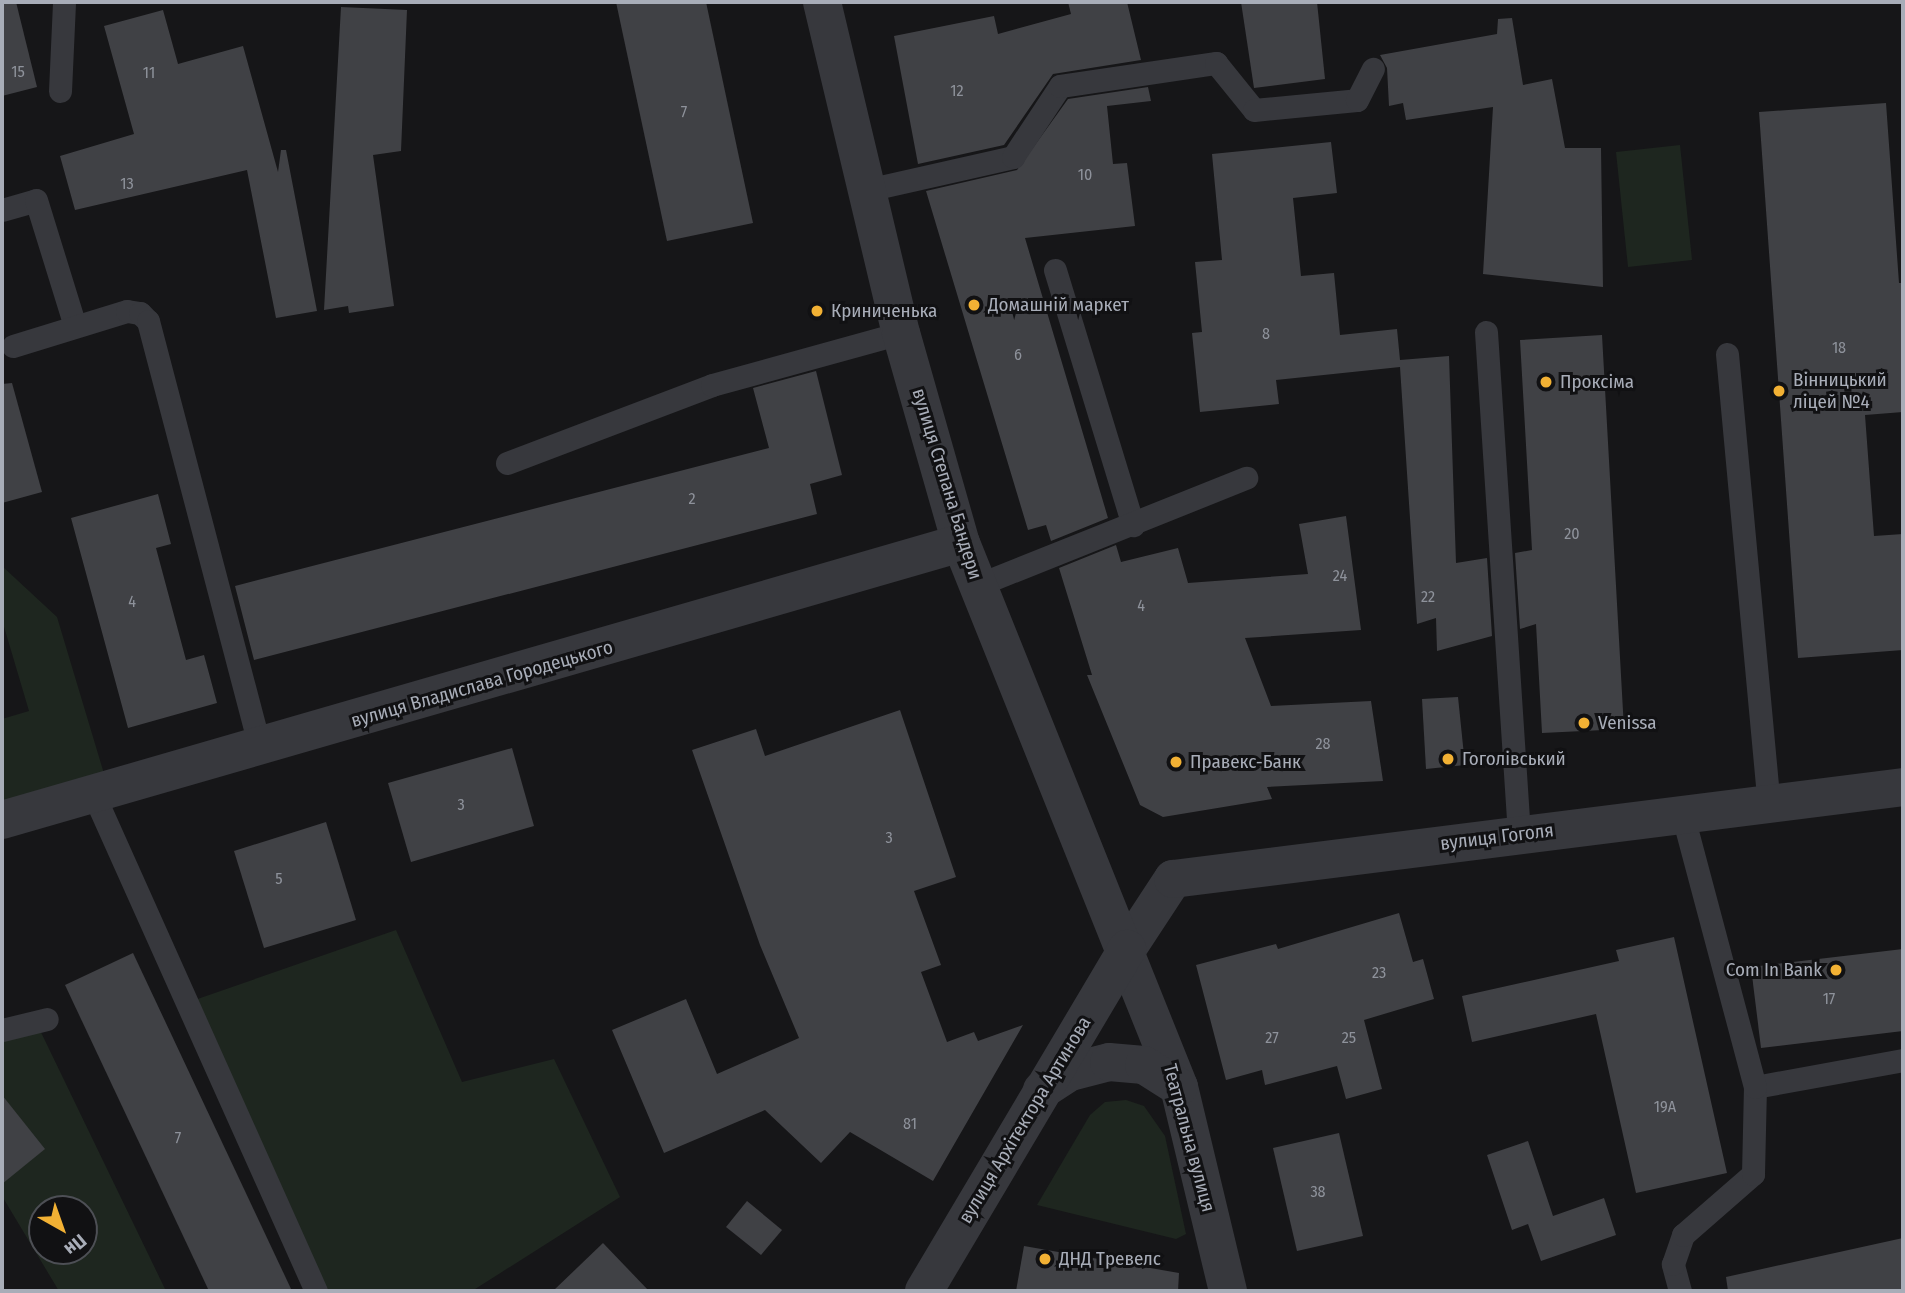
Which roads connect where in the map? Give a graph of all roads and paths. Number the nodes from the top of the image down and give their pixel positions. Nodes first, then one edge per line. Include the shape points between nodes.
1 (64, 2) edge
2 (822, 2) edge
3 (1373, 69) dead end
4 (60, 91) dead end
5 (867, 190) junction
6 (2, 210) edge
7 (1055, 270) dead end
8 (75, 326) junction
9 (1486, 332) dead end
10 (901, 333) junction
11 (13, 346) dead end
12 (1727, 354) dead end
13 (507, 463) dead end
14 (1246, 478) dead end
15 (1133, 525) junction
16 (961, 543) junction
17 (978, 585) junction
18 (260, 749) junction
19 (1903, 788) edge
20 (93, 793) junction
21 (1769, 805) junction
22 (1682, 813) junction
23 (2, 821) edge
24 (1520, 834) junction
25 (1126, 948) junction
26 (47, 1019) dead end
27 (2, 1030) edge
28 (1903, 1060) edge
29 (1180, 1087) junction
30 (1755, 1087) junction
31 (1042, 1090) junction
32 (316, 1291) edge
33 (925, 1291) edge
34 (1228, 1291) edge
35 (1680, 1291) edge

1 - 4 lane
2 - 5 street, вулиця Степана Бандери
3 - 5 lane via 1357,100 1254,110 1216,63 1060,86 1013,157
5 - 10 street, вулиця Степана Бандери
6 - 8 lane via 36,201
7 - 15 lane
8 - 11 lane
8 - 18 lane via 127,310 140,313 154,332
9 - 24 lane
10 - 13 lane via 712,386
10 - 16 street, вулиця Степана Бандери
12 - 21 lane
14 - 15 lane
15 - 17 lane
16 - 17 street, вулиця Степана Бандери
16 - 18 street, вулиця Владислава Городецького
17 - 25 street, вулиця Степана Бандери
18 - 20 street, вулиця Владислава Городецького
19 - 21 street, вулиця Гоголя
20 - 23 street, вулиця Владислава Городецького
20 - 32 lane
21 - 22 street, вулиця Гоголя
22 - 24 street, вулиця Гоголя
22 - 30 lane
24 - 25 street, вулиця Гоголя via 1173,880
25 - 29 street, Театральна вулиця
25 - 31 street, вулиця Архітектора Артинова
26 - 27 lane
28 - 30 lane
29 - 31 street via 1144,1065 1108,1062 1070,1072
29 - 34 street, Театральна вулиця
30 - 35 lane via 1753,1174 1683,1235 1673,1264
31 - 33 street, вулиця Архітектора Артинова

